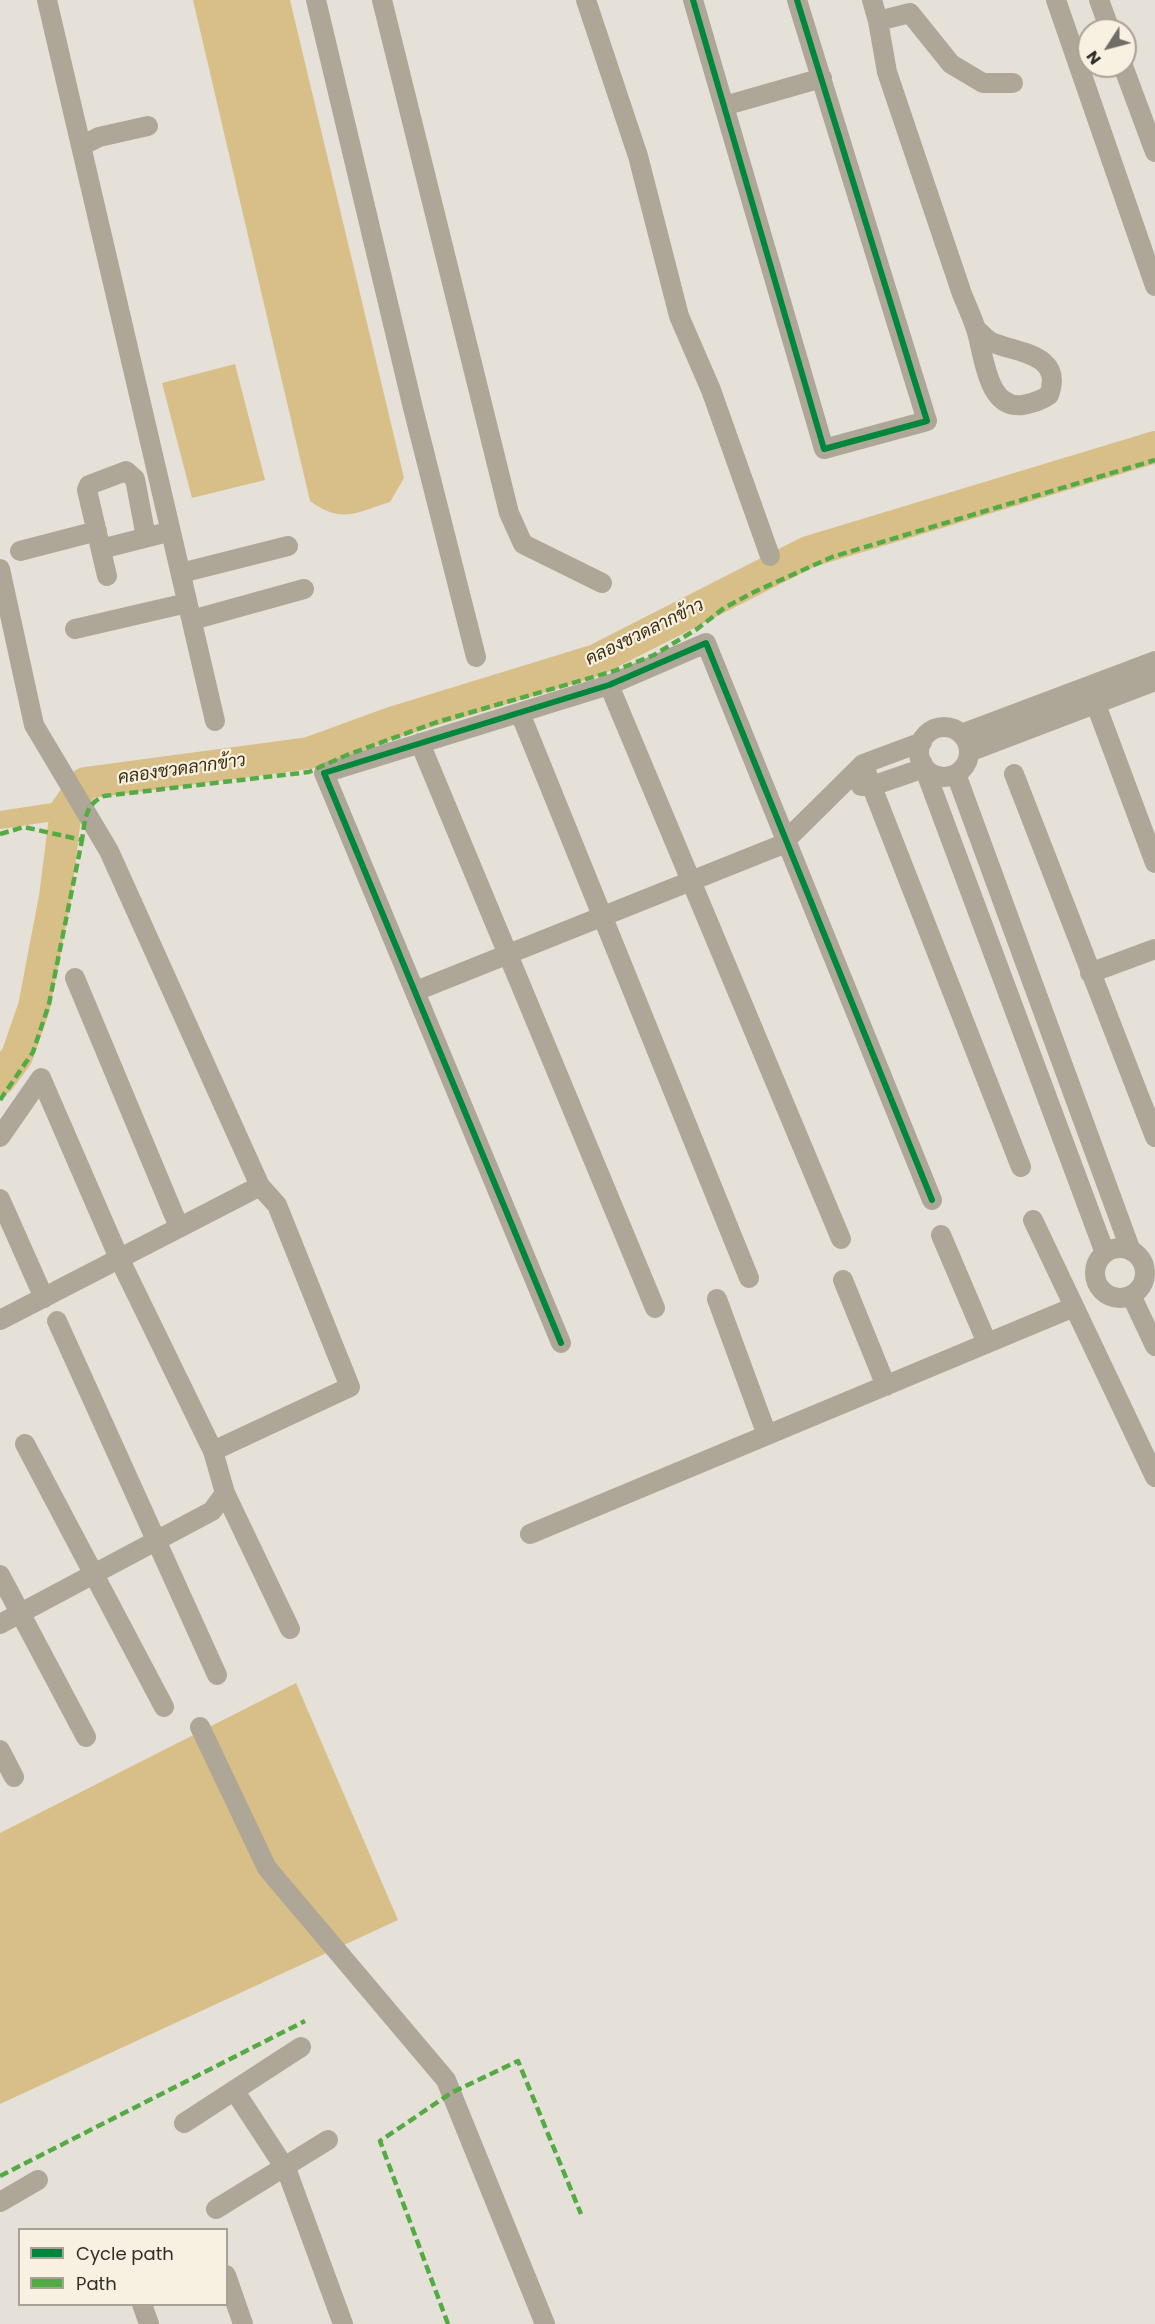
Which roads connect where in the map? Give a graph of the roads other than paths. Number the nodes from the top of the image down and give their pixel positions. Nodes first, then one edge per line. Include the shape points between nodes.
1 (46, 0) edge
2 (316, 0) edge
3 (382, 0) edge
4 (586, 0) edge
5 (693, 0) edge
6 (797, 0) edge
7 (872, 0) edge
8 (1056, 0) edge
9 (1099, 0) edge
10 (1106, 18) edge
11 (878, 21) junction
12 (822, 78) junction
13 (1127, 78) edge
14 (1014, 83) dead end
15 (724, 106) junction
16 (148, 126) dead end
17 (81, 146) junction
18 (1155, 152) edge
19 (1155, 286) edge
20 (976, 329) dead end
21 (171, 532) junction
22 (146, 537) junction
23 (99, 540) junction
24 (288, 546) dead end
25 (20, 551) dead end
26 (770, 556) dead end
27 (0, 569) edge
28 (181, 573) junction
29 (107, 576) dead end
30 (602, 583) dead end
31 (304, 589) dead end
32 (3, 603) edge
33 (189, 611) junction
34 (75, 629) dead end
35 (476, 657) dead end
36 (1155, 661) edge
37 (1155, 681) edge
38 (609, 685) junction
39 (1093, 696) junction
40 (520, 712) junction
41 (215, 722) dead end
42 (961, 734) junction
43 (921, 742) junction
44 (420, 743) junction
45 (969, 752) junction
46 (863, 764) junction
47 (923, 765) junction
48 (956, 774) junction
49 (1014, 774) dead end
50 (842, 785) junction
51 (872, 786) junction
52 (785, 841) junction
53 (1155, 863) edge
54 (691, 882) junction
55 (603, 917) junction
56 (1155, 949) edge
57 (508, 954) junction
58 (1090, 974) junction
59 (75, 978) dead end
60 (416, 991) junction
61 (1035, 993) junction
62 (1011, 1000) junction
63 (0, 1137) edge
64 (1155, 1137) edge
65 (1021, 1167) dead end
66 (260, 1185) junction
67 (0, 1199) edge
68 (932, 1200) dead end
69 (1033, 1220) dead end
70 (179, 1227) junction
71 (941, 1235) dead end
72 (841, 1239) dead end
73 (1131, 1251) junction
74 (1105, 1252) junction
75 (119, 1258) junction
76 (748, 1278) dead end
77 (843, 1280) dead end
78 (1131, 1294) junction
79 (44, 1298) junction
80 (717, 1299) dead end
81 (1074, 1307) junction
82 (655, 1308) dead end
83 (0, 1320) edge
84 (57, 1321) dead end
85 (561, 1343) dead end
86 (987, 1343) junction
87 (1155, 1346) edge
88 (886, 1386) junction
89 (767, 1435) junction
90 (25, 1444) dead end
91 (213, 1451) junction
92 (1155, 1477) edge
93 (225, 1493) junction
94 (530, 1534) dead end
95 (158, 1540) junction
96 (95, 1574) junction
97 (0, 1575) edge
98 (20, 1613) junction
99 (0, 1624) edge
100 (290, 1629) dead end
101 (217, 1675) dead end
102 (164, 1707) dead end
103 (200, 1727) dead end
104 (86, 1737) dead end
105 (0, 1750) edge
106 (14, 1778) dead end
107 (301, 2047) dead end
108 (234, 2090) junction
109 (184, 2122) dead end
110 (328, 2140) dead end
111 (284, 2167) junction
112 (38, 2180) dead end
113 (0, 2202) edge
114 (216, 2209) dead end
115 (228, 2281) edge
116 (143, 2306) edge
117 (149, 2324) edge
118 (243, 2324) edge
119 (343, 2324) edge
120 (545, 2324) edge

1 - 17 street
2 - 35 street
3 - 30 street via 509,513 524,544
4 - 26 street via 638,156 679,316 711,390
5 - 15 street
6 - 12 street
7 - 11 street
8 - 19 street
9 - 10 street
11 - 14 street via 910,13 951,64 983,83
11 - 20 street via 887,72
12 - 15 street
12 - 15 street via 927,421 825,449
13 - 18 street
16 - 17 street via 99,137
17 - 21 street
21 - 22 street
21 - 28 street
22 - 23 street
22 - 23 street via 135,478 129,472 94,481 87,489
23 - 25 street
23 - 29 street
24 - 28 street
27 - 32 street
28 - 33 street
31 - 33 street
32 - 66 street via 34,725 109,852
33 - 34 street
33 - 41 street
36 - 39 street
37 - 39 street
38 - 40 street
38 - 52 street via 706,643
38 - 54 street
39 - 42 street
39 - 45 street
39 - 53 street
40 - 44 street
40 - 55 street
42 - 43 street via 949,728 936,729
42 - 45 street
43 - 46 street
43 - 47 street
44 - 57 street
44 - 60 street via 324,773
45 - 48 street via 966,765
46 - 50 street
46 - 51 street
47 - 48 street via 936,775
47 - 51 street
47 - 62 street
48 - 61 street
49 - 58 street
50 - 51 street
50 - 52 street
51 - 65 street
52 - 54 street
52 - 68 street
54 - 55 street
54 - 72 street
55 - 57 street
55 - 76 street
56 - 58 street
57 - 60 street
57 - 82 street
58 - 64 street
59 - 70 street
60 - 85 street
61 - 62 street
61 - 73 street
62 - 74 street
63 - 75 street via 42,1078
66 - 70 street
66 - 91 street via 277,1205 350,1387
67 - 79 street
69 - 81 street
70 - 75 street
71 - 86 street
73 - 74 street via 1118,1248
73 - 78 street via 1141,1260 1144,1273 1141,1286
74 - 78 street via 1095,1269 1101,1288 1118,1297
75 - 79 street
75 - 91 street
77 - 88 street
78 - 87 street
79 - 83 street
80 - 89 street
81 - 86 street
81 - 92 street
84 - 95 street
86 - 88 street
88 - 89 street
89 - 94 street
90 - 96 street
91 - 93 street
93 - 95 street via 212,1511
93 - 100 street
95 - 96 street
95 - 101 street
96 - 98 street
96 - 102 street
97 - 98 street
98 - 99 street
98 - 104 street
103 - 120 street via 267,1868 446,2080
105 - 106 street
107 - 108 street
108 - 109 street
108 - 111 street
110 - 111 street
111 - 114 street
111 - 119 street
112 - 113 street
115 - 118 street
116 - 117 street

